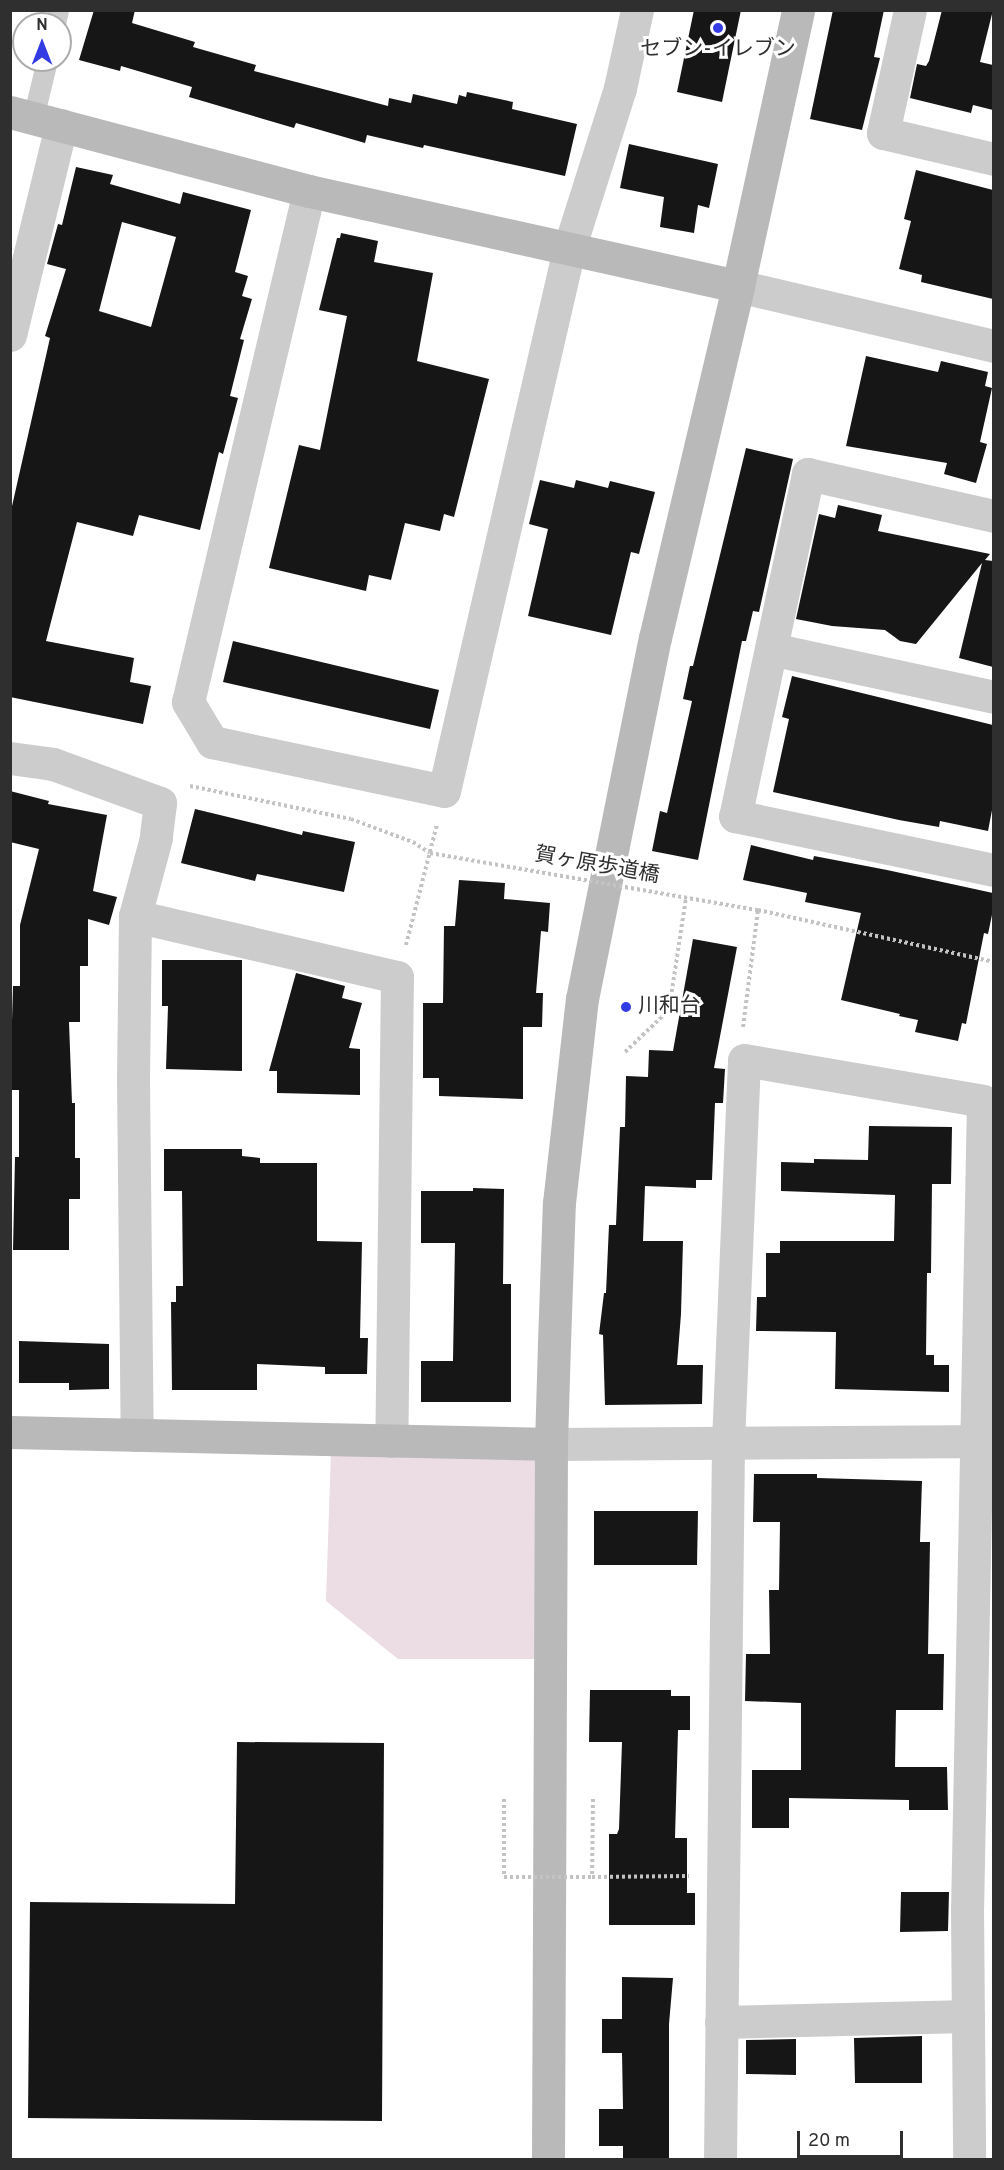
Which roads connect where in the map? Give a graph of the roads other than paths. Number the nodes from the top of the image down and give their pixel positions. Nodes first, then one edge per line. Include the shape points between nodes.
1 (637, 10) edge
2 (798, 10) edge
3 (910, 10) edge
4 (45, 72) edge
5 (35, 119) edge
6 (993, 159) edge
7 (309, 191) junction
8 (569, 249) junction
9 (738, 286) junction
10 (10, 335) edge
11 (993, 346) edge
12 (993, 516) edge
13 (771, 649) junction
14 (993, 697) edge
15 (10, 758) edge
16 (993, 870) edge
17 (135, 916) junction
18 (10, 1432) edge
19 (137, 1435) junction
20 (391, 1440) junction
21 (986, 1441) edge
22 (728, 1442) junction
23 (551, 1444) junction
24 (980, 1910) edge
25 (968, 2016) junction
26 (721, 2022) junction
27 (548, 2160) edge
28 (720, 2160) edge
29 (969, 2160) edge

1 - 8 street via 620,88
2 - 9 street
3 - 6 street via 882,133
4 - 5 lane
5 - 7 street
5 - 10 street
7 - 8 street
7 - 8 street via 188,702 212,742 444,791
8 - 9 street
9 - 11 street
9 - 23 street via 655,638 582,999 559,1203
12 - 13 street via 808,474
13 - 14 street
13 - 16 street via 735,816
15 - 17 street via 53,764 160,803 156,838
17 - 19 street via 132,1080
17 - 20 street via 398,977
18 - 19 street
19 - 20 street
20 - 23 street
21 - 22 street
21 - 22 street via 983,1101 744,1060
21 - 24 street
22 - 23 street
22 - 26 street
23 - 27 street
24 - 25 street
25 - 26 street
25 - 29 street
26 - 28 street

